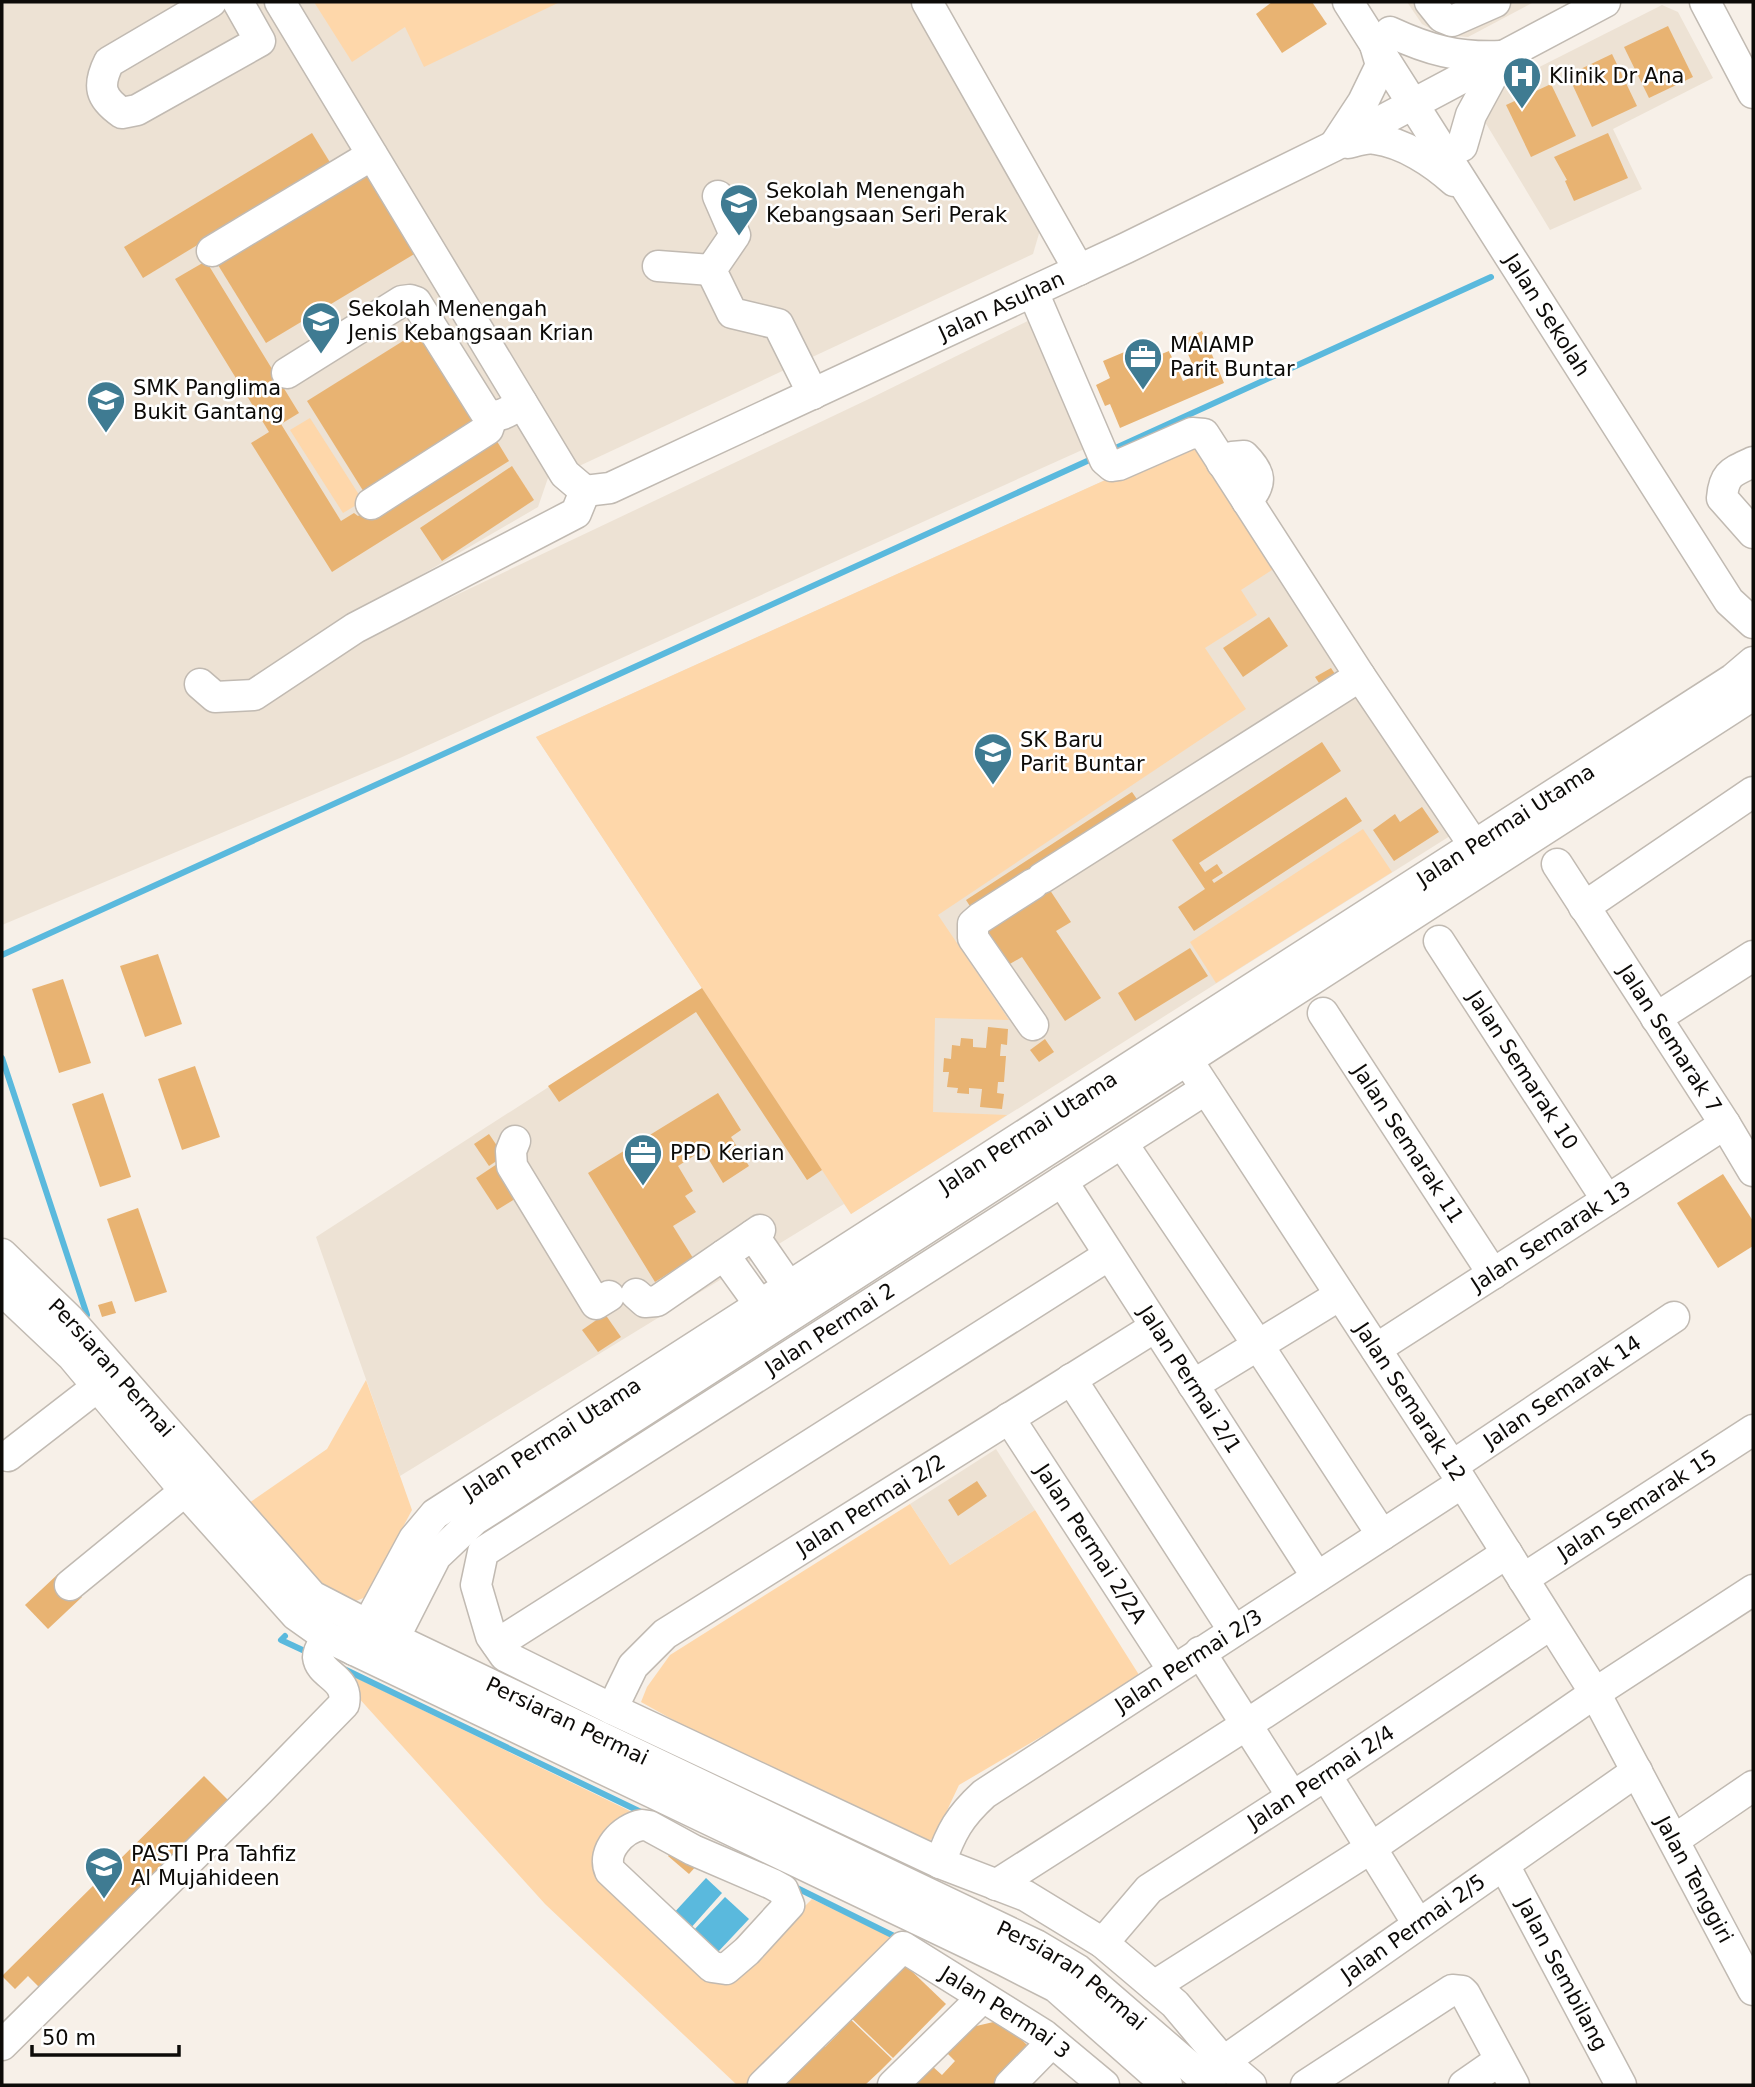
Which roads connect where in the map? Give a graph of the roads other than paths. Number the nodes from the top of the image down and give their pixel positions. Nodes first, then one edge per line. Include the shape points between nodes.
1 (211, 2) edge
2 (238, 2) edge
3 (280, 2) edge
4 (927, 2) edge
5 (1348, 2) edge
6 (1372, 2) edge
7 (1430, 2) edge
8 (1494, 2) edge
9 (1605, 2) edge
10 (1705, 2) edge
11 (1382, 38) junction
12 (1503, 56) junction
13 (1753, 93) edge
14 (1421, 100) junction
15 (1334, 146) junction
16 (1462, 146) junction
17 (372, 155) junction
18 (1470, 195) junction
19 (718, 196) dead end
20 (212, 251) dead end
21 (658, 266) dead end
22 (711, 270) junction
23 (1079, 270) junction
24 (1033, 292) junction
25 (287, 373) dead end
26 (813, 394) junction
27 (522, 403) junction
28 (490, 415) junction
29 (1753, 462) edge
30 (585, 491) junction
31 (370, 504) dead end
32 (1753, 533) edge
33 (1741, 606) edge
34 (1753, 623) edge
35 (1360, 676) junction
36 (1746, 679) edge
37 (200, 684) dead end
38 (1753, 792) edge
39 (1481, 856) junction
40 (1557, 864) dead end
41 (1584, 907) junction
42 (1439, 941) dead end
43 (1753, 956) edge
44 (1323, 1013) dead end
45 (1656, 1018) junction
46 (1033, 1025) dead end
47 (1181, 1050) junction
48 (1206, 1089) junction
49 (1725, 1124) junction
50 (515, 1141) dead end
51 (1122, 1143) junction
52 (1753, 1171) edge
53 (1062, 1181) junction
54 (1607, 1200) junction
55 (2, 1254) edge
56 (724, 1255) junction
57 (1110, 1255) junction
58 (1493, 1274) junction
59 (789, 1287) junction
60 (2, 1290) edge
61 (1340, 1295) junction
62 (1674, 1317) dead end
63 (752, 1321) junction
64 (1155, 1326) junction
65 (1258, 1345) junction
66 (1376, 1349) junction
67 (771, 1367) junction
68 (1071, 1379) junction
69 (1193, 1385) junction
70 (97, 1387) junction
71 (1009, 1418) junction
72 (1753, 1430) edge
73 (8, 1456) dead end
74 (1457, 1475) junction
75 (185, 1491) junction
76 (1382, 1535) junction
77 (1507, 1553) junction
78 (1317, 1577) junction
79 (1523, 1579) junction
80 (70, 1585) dead end
81 (1753, 1590) edge
82 (1551, 1624) junction
83 (1234, 1631) junction
84 (327, 1636) junction
85 (374, 1643) junction
86 (497, 1644) junction
87 (1200, 1652) junction
88 (1173, 1670) junction
89 (1595, 1693) junction
90 (612, 1709) junction
91 (1246, 1725) junction
92 (1637, 1771) junction
93 (1326, 1775) junction
94 (1753, 1786) edge
95 (1292, 1796) junction
96 (718, 1823) junction
97 (1674, 1840) junction
98 (1371, 1848) junction
99 (705, 1856) junction
100 (940, 1863) junction
101 (1504, 1864) junction
102 (996, 1885) junction
103 (1419, 1924) junction
104 (1103, 1943) junction
105 (1154, 1986) junction
106 (1753, 1990) edge
107 (982, 1998) junction
108 (1052, 2042) junction
109 (2, 2045) edge
110 (1507, 2073) edge
111 (1206, 2077) edge
112 (763, 2085) edge
113 (893, 2085) edge
114 (1010, 2085) edge
115 (1104, 2085) edge
116 (1167, 2085) edge
117 (1251, 2085) edge
118 (1306, 2085) edge
119 (1464, 2085) edge
120 (1621, 2085) edge

1 - 2 street via 109,62 101,77 110,105 122,113 137,110 260,41
3 - 17 street
4 - 23 street
5 - 11 street, Jalan Sekolah
6 - 11 street, Jalan Sekolah
7 - 8 street via 1442,17 1452,21
9 - 12 street, Jalan Asuhan
10 - 13 street
11 - 12 street via 1470,57
11 - 14 street, Jalan Sekolah
11 - 15 street via 1381,65
12 - 14 street, Jalan Asuhan
12 - 16 street via 1471,115
14 - 15 street, Jalan Asuhan
14 - 16 street, Jalan Sekolah
14 - 18 street, Jalan Sekolah
15 - 18 street via 1374,138 1403,148 1437,165
15 - 23 street, Jalan Asuhan
16 - 33 street, Jalan Sekolah
17 - 20 street
17 - 27 street
18 - 33 street, Jalan Sekolah
19 - 22 street via 735,235
21 - 22 street
22 - 26 street via 732,313 778,324
23 - 24 street, Jalan Asuhan
24 - 26 street, Jalan Asuhan
24 - 35 street via 1103,456 1112,466 1119,465 1192,433 1204,434
25 - 28 street via 410,300 416,302
26 - 30 street, Jalan Asuhan via 610,488
27 - 28 street via 506,413
27 - 30 street via 565,474
28 - 31 street via 488,429
29 - 32 street via 1733,471 1723,482 1722,498
30 - 37 street via 576,513 355,628 254,695 215,697
33 - 34 street, Jalan Sekolah
33 - 36 street
35 - 39 street
35 - 46 street via 973,924 973,938
36 - 39 street, Jalan Permai Utama
38 - 41 street
39 - 47 street, Jalan Permai Utama
40 - 41 street, Jalan Semarak 7
41 - 45 street, Jalan Semarak 7
42 - 54 street, Jalan Semarak 10
43 - 45 street
44 - 58 street, Jalan Semarak 11
45 - 49 street, Jalan Semarak 7
47 - 48 street, Jalan Semarak 12
47 - 59 street, Jalan Permai Utama
47 - 63 street, Jalan Permai Utama
48 - 51 street, Jalan Permai 2
48 - 61 street, Jalan Semarak 12
49 - 52 street, Jalan Semarak 7
49 - 54 street, Jalan Semarak 13
50 - 56 street via 512,1166 596,1304 623,1295 657,1301
51 - 53 street, Jalan Permai 2
51 - 65 street
53 - 57 street, Jalan Permai 2/1
53 - 67 street, Jalan Permai 2
54 - 58 street, Jalan Semarak 13
55 - 85 street, Persiaran Permai via 68,1318 313,1596
56 - 59 street via 756,1233
56 - 63 street
57 - 64 street, Jalan Permai 2/1
57 - 86 street
58 - 66 street, Jalan Semarak 13
59 - 63 street, Jalan Permai Utama
60 - 70 street, Persiaran Permai via 72,1356
61 - 65 street
61 - 66 street, Jalan Semarak 12
62 - 74 street, Jalan Semarak 14
63 - 67 street
63 - 85 street, Jalan Permai Utama via 435,1514 414,1539
64 - 68 street, Jalan Permai 2/2
64 - 69 street, Jalan Permai 2/1
65 - 69 street
65 - 76 street
66 - 74 street, Jalan Semarak 12
67 - 86 street, Jalan Permai 2 via 483,1552 476,1585
68 - 71 street, Jalan Permai 2/2
68 - 83 street
69 - 78 street, Jalan Permai 2/1
70 - 73 street
70 - 75 street, Persiaran Permai
71 - 88 street, Jalan Permai 2/2A
71 - 90 street, Jalan Permai 2/2 via 665,1634 633,1666
72 - 79 street, Jalan Semarak 15
74 - 76 street, Jalan Permai 2/3
74 - 77 street, Jalan Semarak 12
75 - 80 street
75 - 84 street, Persiaran Permai via 296,1615
76 - 78 street, Jalan Permai 2/3
77 - 79 street, Jalan Semarak 12
77 - 91 street
78 - 83 street, Jalan Permai 2/3
79 - 82 street, Jalan Semarak 12
81 - 89 street
82 - 89 street, Jalan Semarak 12
82 - 93 street, Jalan Permai 2/4
83 - 87 street, Jalan Permai 2/3
84 - 85 street, Persiaran Permai
84 - 109 street via 319,1661 341,1685 346,1694 344,1704 255,1787
85 - 96 street, Persiaran Permai
85 - 111 street, Persiaran Permai via 1036,1945 1078,1970
86 - 90 street via 505,1656
87 - 88 street, Jalan Permai 2/3
87 - 91 street
88 - 100 street, Jalan Permai 2/3 via 984,1794 964,1813
89 - 92 street, Jalan Semarak 12
89 - 98 street
90 - 100 street
91 - 95 street
91 - 102 street
92 - 97 street, Jalan Tenggiri
92 - 101 street, Jalan Permai 2/5
93 - 95 street, Jalan Permai 2/4
93 - 98 street
94 - 97 street
95 - 104 street, Jalan Permai 2/4 via 1149,1889
96 - 99 street
96 - 116 street, Persiaran Permai via 1056,1987
97 - 106 street, Jalan Tenggiri
98 - 103 street
98 - 105 street
99 - 99 street via 642,1825 626,1831 606,1863 712,1967 726,1969 789,1905 783,1890
100 - 102 street
101 - 103 street, Jalan Permai 2/5
101 - 120 street, Jalan Sembilang
102 - 104 street via 1026,1896
103 - 111 street, Jalan Permai 2/5
104 - 105 street
105 - 111 street via 1175,2004
107 - 108 street, Jalan Permai 3
107 - 112 street, Jalan Permai 3 via 903,1947
107 - 113 street
108 - 114 street
108 - 115 street, Jalan Permai 3
110 - 118 street via 1465,1994 1452,1990
110 - 119 street
111 - 117 street

